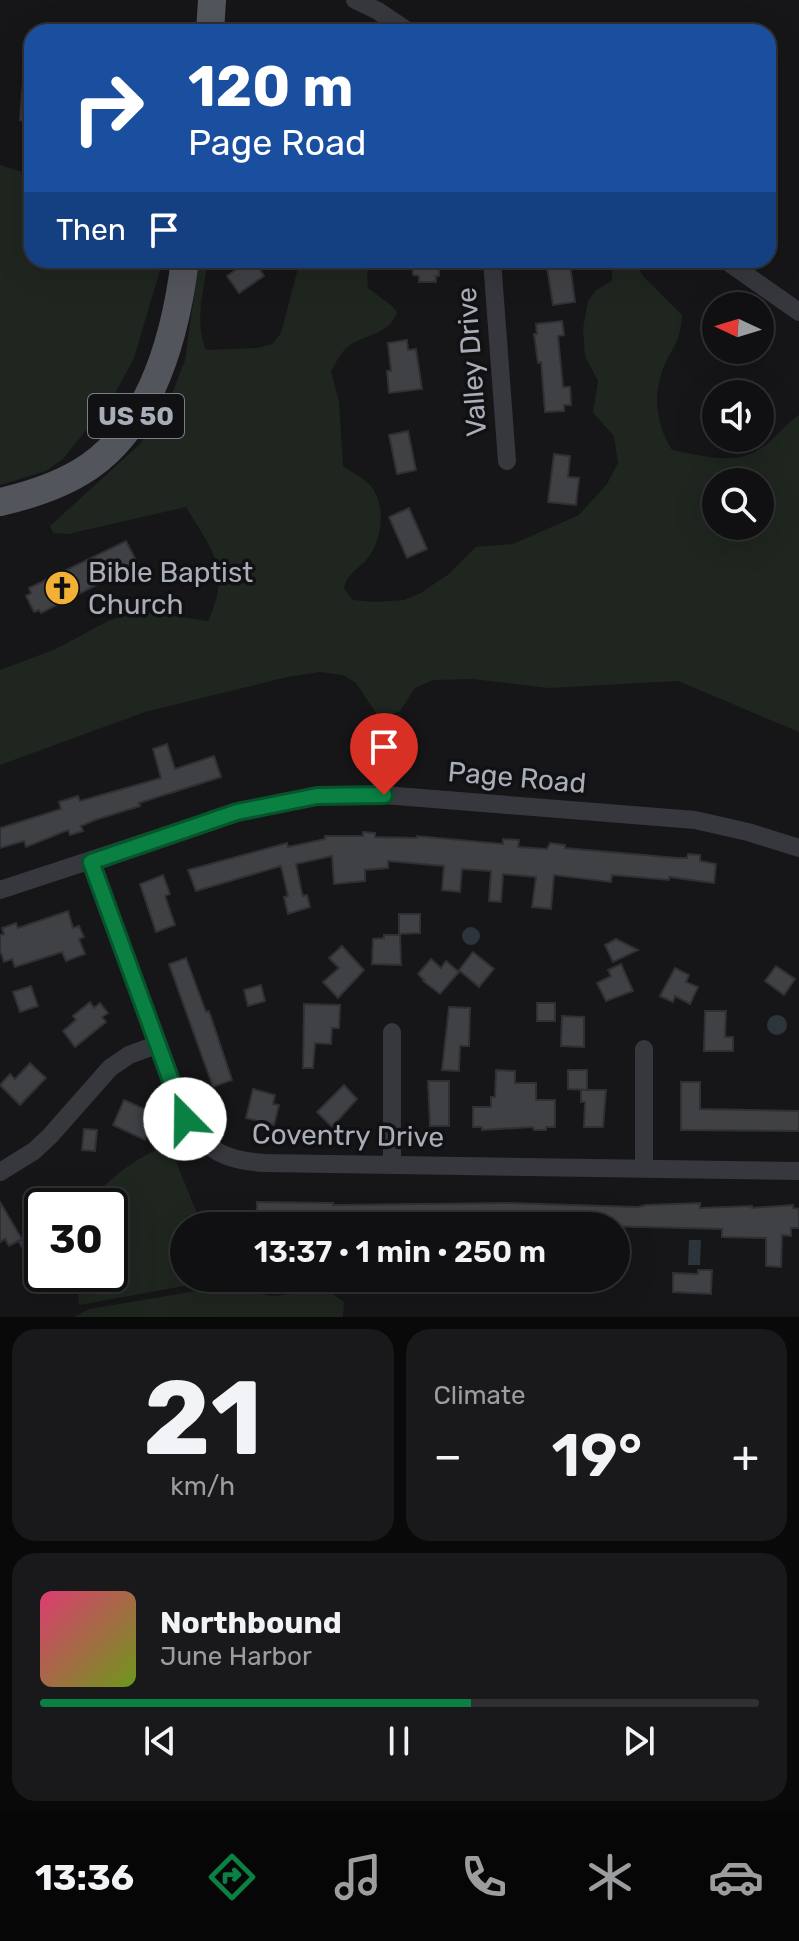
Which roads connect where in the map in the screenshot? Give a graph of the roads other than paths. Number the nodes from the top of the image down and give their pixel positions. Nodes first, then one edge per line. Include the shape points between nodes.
1 (212, 0) edge
2 (355, 0) edge
3 (210, 24) edge
4 (397, 24) edge
5 (184, 268) edge
6 (493, 268) edge
7 (736, 268) edge
8 (799, 312) edge
9 (507, 461) dead end
10 (0, 502) edge
11 (799, 848) edge
12 (91, 862) junction
13 (0, 890) edge
14 (392, 1032) dead end
15 (156, 1045) junction
16 (644, 1049) dead end
17 (392, 1164) junction
18 (644, 1168) junction
19 (799, 1171) edge
20 (0, 1172) edge

1 - 3 main road
2 - 4 street
5 - 10 main road, US 50 via 166,349 139,413 91,465 56,485
6 - 9 street, Valley Drive
7 - 8 street
11 - 12 street, Page Road via 695,820 355,795 317,796 237,812
12 - 13 street, Page Road
12 - 15 street, Coventry Drive
14 - 17 street
15 - 17 street, Coventry Drive via 185,1119 203,1142 227,1157 265,1163
15 - 20 street via 110,1068 50,1136
16 - 18 street
17 - 18 street, Coventry Drive
18 - 19 street, Coventry Drive

